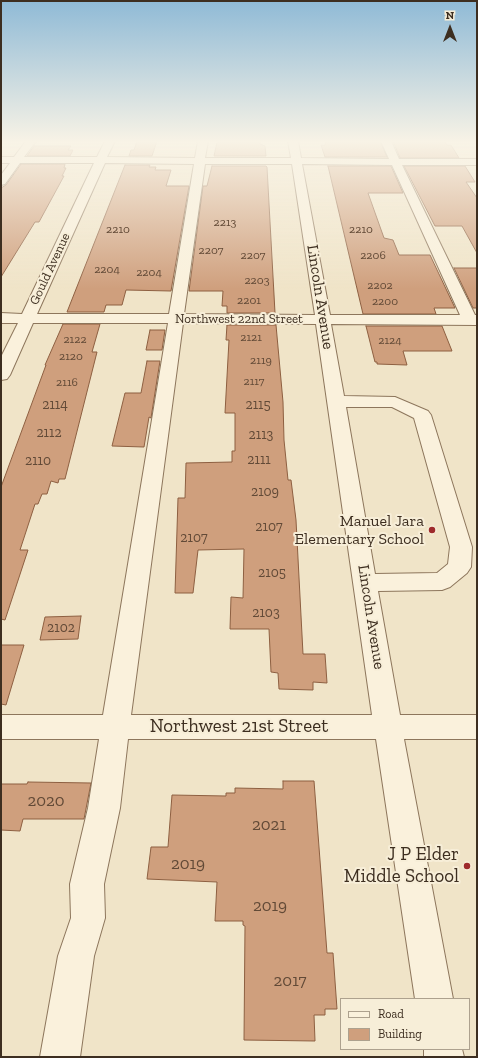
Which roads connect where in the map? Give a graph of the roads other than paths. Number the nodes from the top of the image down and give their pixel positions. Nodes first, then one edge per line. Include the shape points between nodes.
1 (86, 190) edge
2 (195, 190) edge
3 (302, 190) edge
4 (409, 190) edge
5 (1, 318) edge
6 (28, 318) junction
7 (177, 318) junction
8 (323, 319) junction
9 (473, 320) edge
10 (1, 375) edge
11 (336, 401) junction
12 (366, 583) junction
13 (116, 726) junction
14 (1, 727) edge
15 (388, 727) junction
16 (477, 727) edge
17 (434, 998) edge
18 (60, 1057) edge

1 - 6 street, Gould Avenue
2 - 7 street
3 - 8 street, Lincoln Avenue
4 - 9 street
5 - 6 street, Northwest 22nd Street
6 - 7 street, Northwest 22nd Street
6 - 10 street, Gould Avenue
7 - 8 street, Northwest 22nd Street
7 - 13 street
8 - 9 street, Northwest 22nd Street
8 - 11 street, Lincoln Avenue
11 - 12 street, Lincoln Avenue
11 - 12 street via 395,402 422,415 461,547 459,566 442,580
12 - 15 street, Lincoln Avenue
13 - 14 street, Northwest 21st Street
13 - 15 street, Northwest 21st Street
13 - 18 street via 104,808 87,884 88,918 76,956
15 - 16 street, Northwest 21st Street
15 - 17 street, Lincoln Avenue

